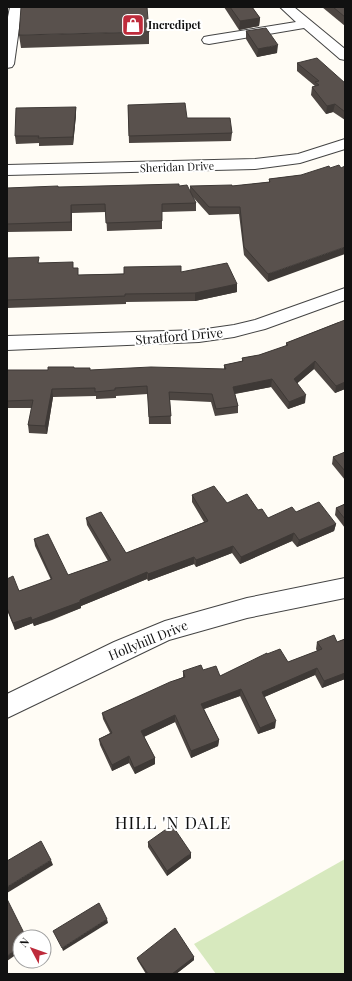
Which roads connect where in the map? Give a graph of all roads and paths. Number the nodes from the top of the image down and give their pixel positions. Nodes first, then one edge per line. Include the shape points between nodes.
1 (16, 7) edge
2 (286, 7) edge
3 (307, 24) junction
4 (209, 40) dead end
5 (345, 56) edge
6 (7, 64) edge
7 (345, 144) edge
8 (7, 170) edge
9 (345, 294) edge
10 (7, 343) edge
11 (345, 588) edge
12 (7, 706) edge

1 - 6 street
2 - 3 street
3 - 4 street
3 - 5 street
7 - 8 street, Sheridan Drive via 300,158 256,164
9 - 10 street, Stratford Drive via 259,325 234,331 160,339
11 - 12 street, Hollyhill Drive via 247,608 165,630

